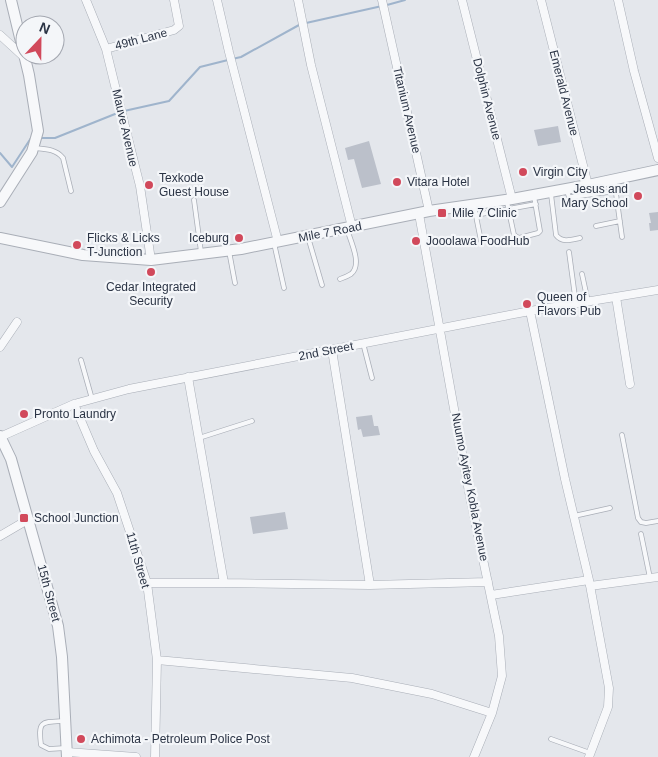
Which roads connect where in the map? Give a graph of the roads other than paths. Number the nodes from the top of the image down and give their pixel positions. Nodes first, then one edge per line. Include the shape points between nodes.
1 (11, 0) edge
2 (86, 0) edge
3 (174, 0) edge
4 (217, 0) edge
5 (298, 0) edge
6 (382, 0) edge
7 (462, 0) edge
8 (541, 0) edge
9 (618, 0) edge
10 (15, 18) edge
11 (0, 35) edge
12 (15, 49) edge
13 (106, 49) junction
14 (26, 65) edge
15 (35, 147) junction
16 (658, 158) edge
17 (658, 170) edge
18 (614, 180) junction
19 (588, 185) junction
20 (566, 189) junction
21 (71, 191) dead end
22 (616, 191) junction
23 (551, 192) junction
24 (535, 199) junction
25 (194, 200) dead end
26 (0, 202) edge
27 (509, 202) junction
28 (475, 210) junction
29 (424, 212) junction
30 (620, 221) junction
31 (596, 226) dead end
32 (349, 228) junction
33 (308, 236) junction
34 (622, 237) dead end
35 (0, 238) edge
36 (580, 238) dead end
37 (481, 240) dead end
38 (276, 242) junction
39 (229, 250) junction
40 (569, 252) dead end
41 (202, 254) junction
42 (151, 260) junction
43 (582, 274) dead end
44 (340, 279) dead end
45 (235, 283) dead end
46 (322, 285) dead end
47 (284, 288) dead end
48 (658, 290) edge
49 (616, 297) junction
50 (588, 302) junction
51 (576, 304) junction
52 (530, 311) junction
53 (16, 322) dead end
54 (440, 328) junction
55 (363, 343) junction
56 (0, 347) edge
57 (332, 350) junction
58 (81, 360) dead end
59 (188, 377) junction
60 (372, 378) dead end
61 (630, 384) dead end
62 (92, 399) junction
63 (74, 404) junction
64 (252, 421) dead end
65 (622, 436) dead end
66 (0, 437) edge
67 (199, 438) junction
68 (610, 508) dead end
69 (574, 516) junction
70 (29, 520) junction
71 (658, 521) edge
72 (641, 534) dead end
73 (0, 536) edge
74 (654, 577) edge
75 (224, 582) junction
76 (488, 582) junction
77 (146, 583) junction
78 (590, 583) junction
79 (370, 584) junction
80 (491, 595) junction
81 (157, 660) junction
82 (492, 713) junction
83 (65, 721) junction
84 (551, 739) dead end
85 (67, 753) edge
86 (590, 755) edge
87 (136, 757) edge
88 (155, 757) edge
89 (474, 757) edge

1 - 10 street
2 - 13 street, Mauve Avenue
3 - 13 street, 49th Lane via 179,26 174,30
4 - 38 street
5 - 32 street
6 - 29 street, Titanium Avenue
7 - 27 street, Dolphin Avenue
8 - 19 street, Emerald Avenue
9 - 16 street
11 - 12 street
13 - 42 street, Mauve Avenue via 140,186
14 - 15 street via 38,131
15 - 21 lane via 60,154
15 - 26 street
17 - 18 street, Mile 7 Road
18 - 19 street, Mile 7 Road
18 - 22 lane
19 - 20 street, Mile 7 Road
20 - 22 lane via 572,198
20 - 23 street, Mile 7 Road
22 - 30 lane
23 - 24 street, Mile 7 Road
23 - 36 lane via 556,235 565,240
24 - 27 street, Mile 7 Road
24 - 27 lane via 540,231 519,238 514,235
25 - 41 lane
27 - 28 street, Mile 7 Road
28 - 29 street, Mile 7 Road
28 - 37 lane
29 - 32 street, Mile 7 Road
29 - 54 street, Nuumo Ayitey Kobla Avenue
30 - 31 lane
30 - 34 lane
32 - 33 street, Mile 7 Road
32 - 44 lane via 356,267
33 - 38 street, Mile 7 Road
33 - 46 lane
35 - 42 street, Mile 7 Road via 76,254
38 - 39 street, Mile 7 Road
38 - 47 lane
39 - 41 street, Mile 7 Road
39 - 45 lane
40 - 51 lane
41 - 42 street, Mile 7 Road
43 - 50 lane
48 - 49 street, 2nd Street
49 - 50 street, 2nd Street
49 - 61 street
50 - 51 street, 2nd Street
51 - 52 street, 2nd Street
52 - 54 street, 2nd Street
52 - 69 street
53 - 56 street
54 - 55 street, 2nd Street
54 - 76 street, Nuumo Ayitey Kobla Avenue
55 - 57 street, 2nd Street
55 - 60 lane
57 - 59 street, 2nd Street
57 - 79 street
58 - 62 lane
59 - 62 street, 2nd Street
59 - 67 street
62 - 63 street, 2nd Street
63 - 66 street, 2nd Street
63 - 77 street, 11th Street via 117,493
64 - 67 lane
65 - 71 lane via 638,518 646,523
66 - 70 street, 15th Street via 11,459
67 - 75 street
68 - 69 lane
69 - 78 street
70 - 73 street
70 - 83 street, 15th Street via 58,626
72 - 74 lane
74 - 78 street
75 - 77 street
75 - 79 street
76 - 79 street
76 - 80 street, Nuumo Ayitey Kobla Avenue
77 - 81 street, 11th Street
78 - 80 street
78 - 86 street via 610,696
80 - 82 street, Nuumo Ayitey Kobla Avenue via 502,676
81 - 82 street via 352,678 432,694
81 - 88 street, 11th Street
82 - 89 street, Nuumo Ayitey Kobla Avenue
83 - 85 street, 15th Street
83 - 85 lane via 42,724 40,745
84 - 86 lane
85 - 87 street

